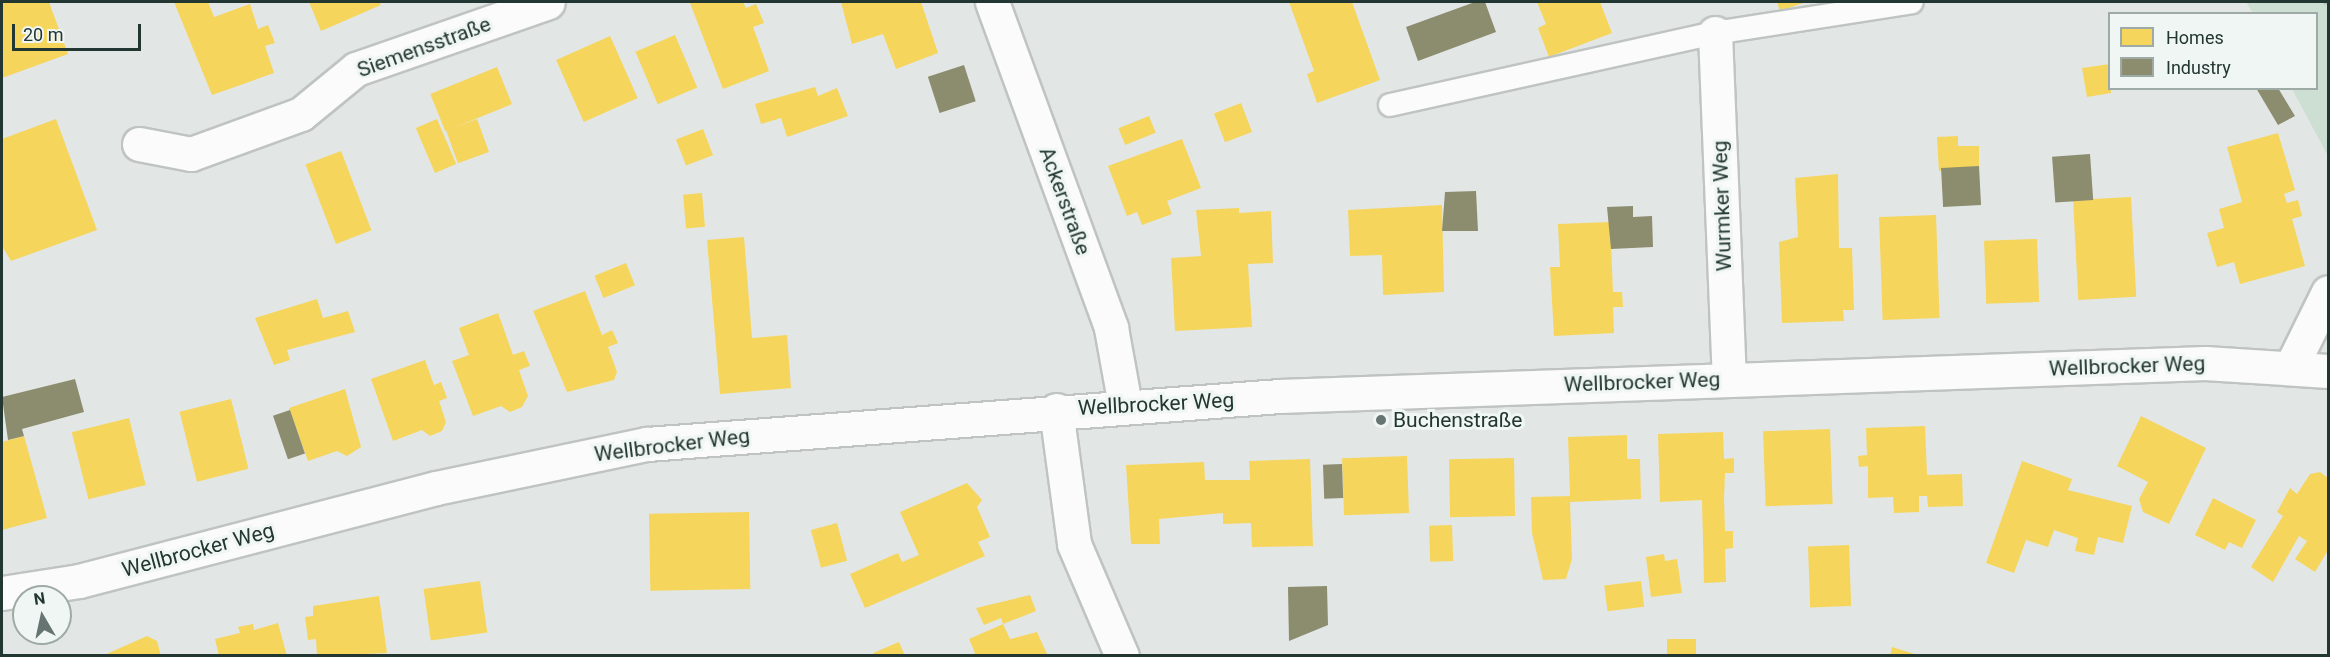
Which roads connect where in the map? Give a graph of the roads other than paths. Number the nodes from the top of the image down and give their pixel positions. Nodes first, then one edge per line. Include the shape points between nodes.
1 (548, 2) edge
2 (993, 2) edge
3 (1912, 2) edge
4 (1715, 33) junction
5 (1390, 105) dead end
6 (139, 144) dead end
7 (2328, 292) edge
8 (2292, 365) junction
9 (2328, 371) edge
10 (1730, 379) junction
11 (1125, 405) junction
12 (1056, 410) junction
13 (2, 593) edge
14 (1122, 656) edge

1 - 6 street, Siemensstraße via 356,69 300,114 191,154
2 - 11 street, Ackerstraße via 1111,328
3 - 4 lane
4 - 5 lane
4 - 10 street, Wurmker Weg
7 - 8 street
8 - 9 street, Wellbrocker Weg
8 - 10 street, Wellbrocker Weg
10 - 11 street, Wellbrocker Weg
11 - 12 street, Wellbrocker Weg
12 - 13 street, Wellbrocker Weg via 635,446 436,488 79,581
12 - 14 street via 1074,544

